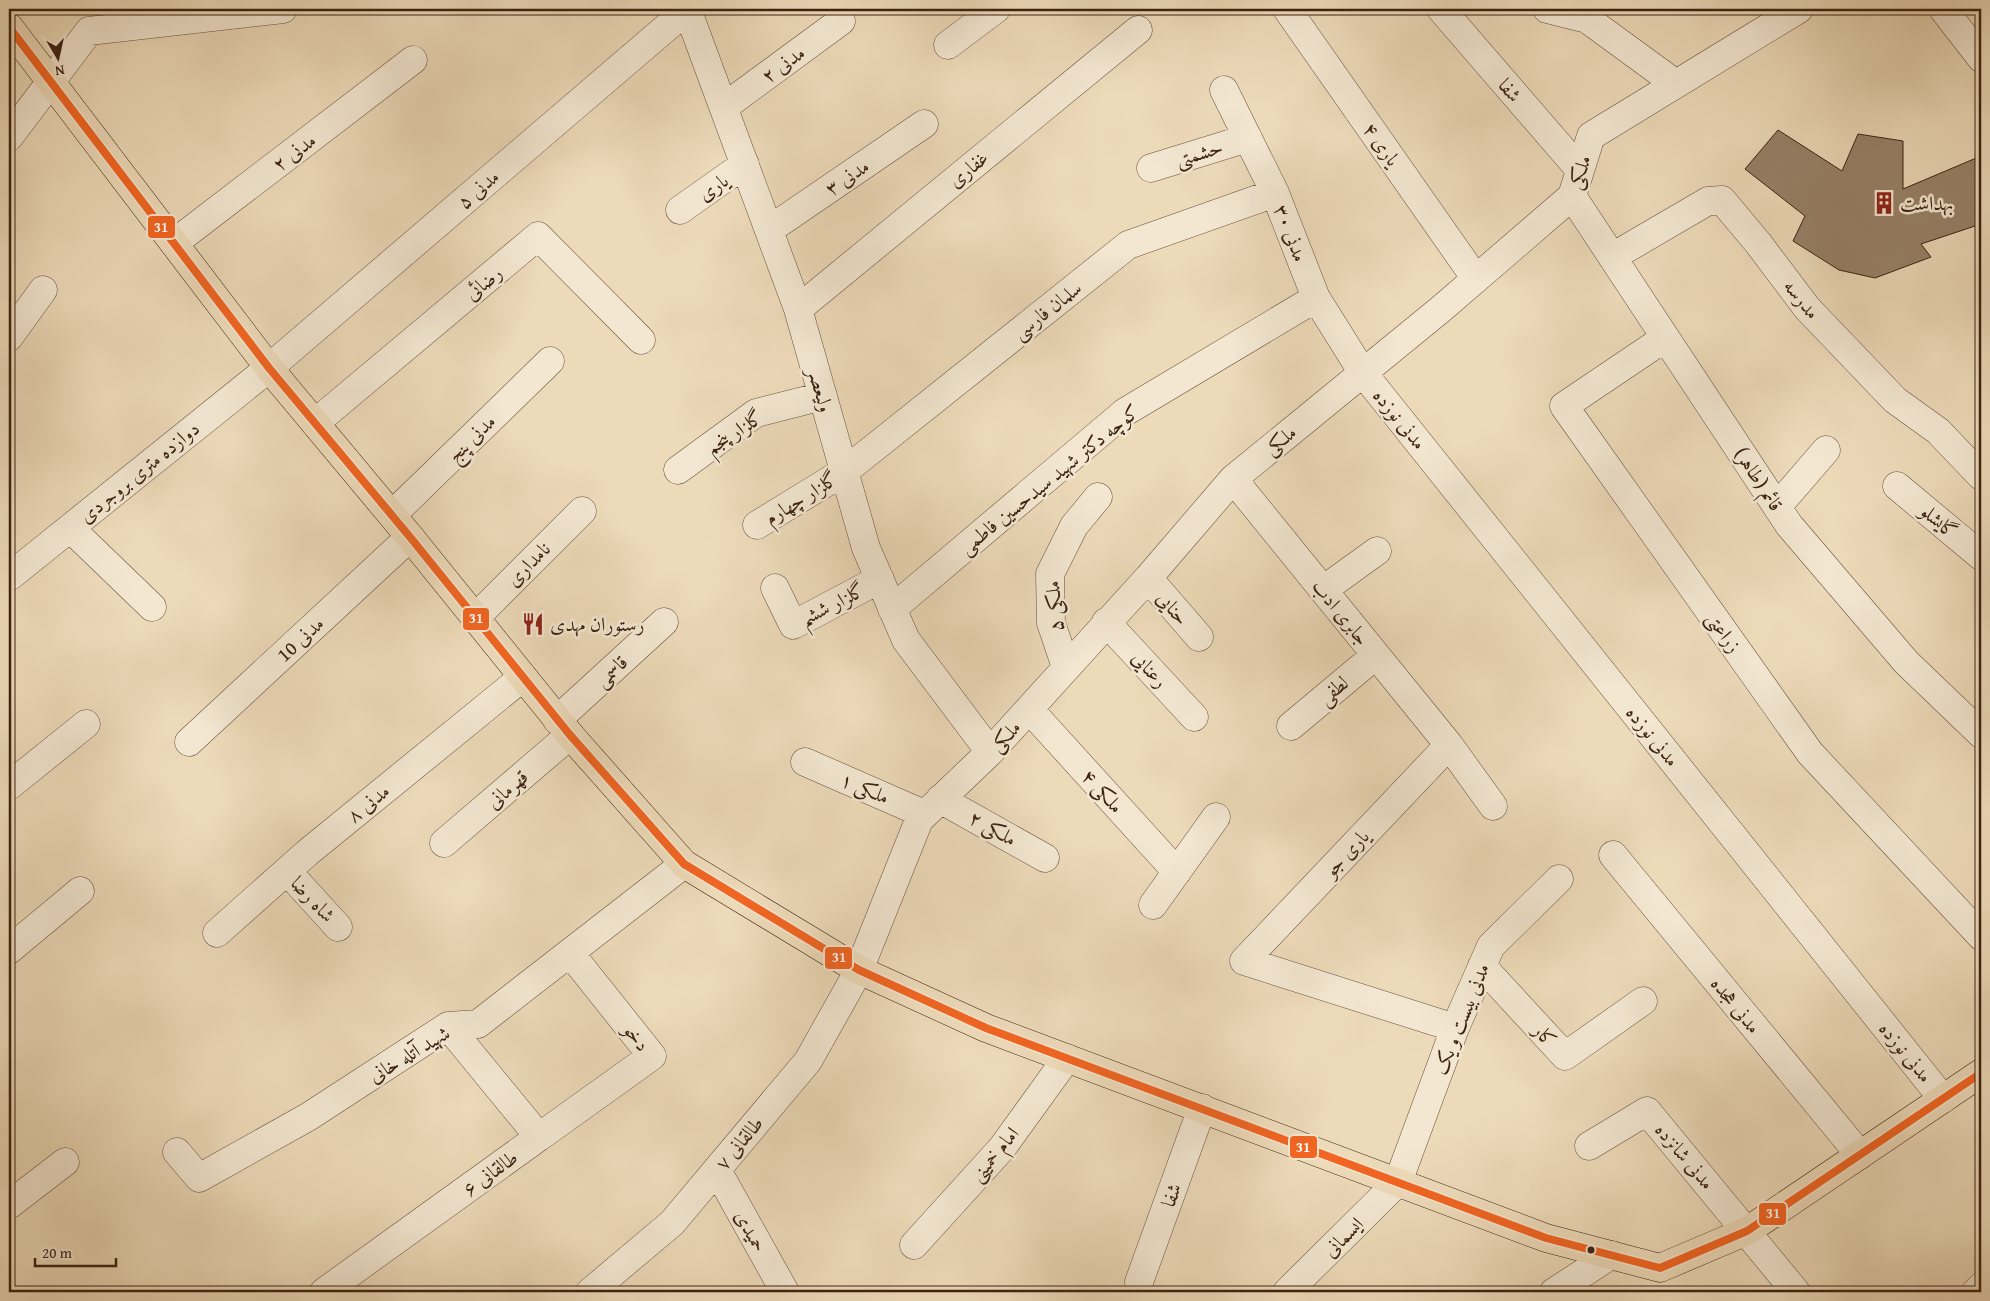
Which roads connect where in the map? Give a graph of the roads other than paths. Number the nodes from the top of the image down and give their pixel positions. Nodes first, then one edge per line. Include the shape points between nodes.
1 (282, 9) edge
2 (687, 9) edge
3 (996, 9) edge
4 (1287, 9) edge
5 (1441, 9) edge
6 (1547, 9) edge
7 (1799, 9) edge
8 (1943, 9) edge
9 (842, 21) dead end
10 (9, 27) edge
11 (1138, 30) dead end
12 (948, 45) dead end
13 (1981, 58) edge
14 (413, 60) dead end
15 (51, 80) junction
16 (1676, 84) junction
17 (1224, 90) dead end
18 (724, 107) junction
19 (924, 124) dead end
20 (9, 137) edge
21 (1248, 138) junction
22 (745, 164) junction
23 (1151, 168) dead end
24 (1580, 170) junction
25 (1275, 193) junction
26 (1572, 196) junction
27 (680, 210) dead end
28 (769, 230) junction
29 (174, 243) junction
30 (1612, 257) junction
31 (1476, 278) junction
32 (43, 290) dead end
33 (1316, 298) junction
34 (798, 309) junction
35 (9, 337) edge
36 (1665, 338) junction
37 (641, 340) dead end
38 (550, 361) dead end
39 (269, 368) junction
40 (1363, 373) junction
41 (823, 396) junction
42 (315, 423) junction
43 (1826, 450) dead end
44 (678, 470) dead end
45 (845, 471) junction
46 (1981, 476) edge
47 (1234, 479) junction
48 (1896, 486) dead end
49 (1098, 497) dead end
50 (1777, 507) junction
51 (582, 511) dead end
52 (392, 515) junction
53 (757, 525) dead end
54 (70, 528) junction
55 (410, 537) junction
56 (1377, 551) dead end
57 (1981, 556) edge
58 (9, 577) edge
59 (1148, 578) junction
60 (880, 579) junction
61 (775, 588) dead end
62 (1323, 590) junction
63 (152, 607) dead end
64 (892, 609) junction
65 (475, 618) junction
66 (664, 622) dead end
67 (1106, 622) junction
68 (1199, 637) dead end
69 (1376, 654) junction
70 (1066, 667) junction
71 (522, 677) junction
72 (1029, 710) junction
73 (1194, 717) dead end
74 (86, 724) dead end
75 (1291, 726) dead end
76 (563, 728) junction
77 (1981, 734) edge
78 (189, 742) dead end
79 (1449, 745) junction
80 (990, 752) junction
81 (805, 762) dead end
82 (9, 786) edge
83 (932, 806) junction
84 (1493, 806) dead end
85 (1216, 817) dead end
86 (444, 844) dead end
87 (1612, 854) dead end
88 (1045, 858) dead end
89 (684, 864) junction
90 (287, 871) junction
91 (1177, 872) junction
92 (1559, 879) dead end
93 (80, 892) dead end
94 (1153, 905) dead end
95 (338, 927) dead end
96 (217, 933) dead end
97 (1981, 936) edge
98 (9, 950) edge
99 (570, 952) junction
100 (1482, 966) junction
101 (859, 970) junction
102 (1642, 1002) dead end
103 (448, 1026) junction
104 (1455, 1028) junction
105 (1067, 1058) junction
106 (1981, 1073) edge
107 (1943, 1099) junction
108 (1202, 1108) junction
109 (549, 1129) junction
110 (1589, 1146) dead end
111 (177, 1152) dead end
112 (1860, 1155) junction
113 (65, 1162) dead end
114 (717, 1170) junction
115 (1398, 1182) junction
116 (9, 1205) edge
117 (1747, 1231) junction
118 (914, 1245) dead end
119 (1611, 1255) junction
120 (1139, 1282) dead end
121 (1981, 1287) edge
122 (1788, 1289) edge
123 (324, 1292) edge
124 (590, 1292) edge
125 (785, 1292) edge
126 (1287, 1292) edge
127 (1554, 1292) edge
128 (1976, 1292) edge

1 - 15 street via 89,31
2 - 18 street, ولیعصر
2 - 39 street, مدنی ۵
3 - 12 street
4 - 31 street, یاری ۴
5 - 24 street, شفا
6 - 16 street via 1587,19
7 - 16 street, ملکی
8 - 13 street
9 - 18 street, مدنی ۲
10 - 15 main road
11 - 34 street, غفاری
14 - 29 street, مدنی ۲
15 - 20 street
15 - 29 main road
16 - 24 street, ملکی via 1591,136
17 - 21 street, مدنی ۳۰
18 - 22 street, ولیعصر
19 - 28 street, مدنی ۳
21 - 23 street, حشمتی
21 - 25 street, مدنی ۳۰
22 - 27 street, یاری
22 - 28 street, ولیعصر
24 - 26 street, ملکی
25 - 33 street, مدنی ۳۰
25 - 45 street, سلمان فارسی via 1128,246
26 - 30 street, قائم (طاهر)
26 - 31 street, ملکی
28 - 34 street, ولیعصر
29 - 39 main road
30 - 36 street, قائم (طاهر)
30 - 46 street, مدرسه via 1708,201 1722,200 1806,308 1895,400 1938,431
31 - 40 street, ملکی
32 - 35 street
33 - 40 street, مدنی ۳۰
33 - 64 street, کوچه دکتر شهید سیدحسین فاطمی via 1125,412
34 - 41 street, ولیعصر
36 - 50 street, قائم (طاهر)
36 - 97 street, زراعتی via 1564,406 1810,753
37 - 42 street, رضائی via 538,236
38 - 52 street, مدنی پنج
39 - 42 main road
39 - 54 street, دوازده متری بروجردی
40 - 47 street, ملکی
40 - 107 street, مدنی نوزده
41 - 44 street, گلزار پنجم via 756,414
41 - 45 street, ولیعصر
42 - 52 main road
43 - 50 street
45 - 53 street, گلزار چهارم
45 - 60 street, ولیعصر via 866,548
47 - 59 street, ملکی
47 - 62 street, جابری ادب
48 - 57 street, گایشلو
49 - 70 street, ملکی ۵ via 1074,526 1050,574 1052,623
50 - 77 street, قائم (طاهر) via 1906,662
51 - 65 street, نامداری
52 - 55 main road
54 - 58 street, دوازده متری بروجردی
54 - 63 street
55 - 65 main road
55 - 78 street, مدنی 10
56 - 62 street
59 - 67 street, ملکی
59 - 68 street, حنایی
60 - 61 street, گلزار ششم via 793,626
60 - 64 street, ولیعصر
62 - 69 street, جابری ادب
64 - 80 street, ولیعصر via 906,640
65 - 71 main road
66 - 76 street, قاسمی
67 - 70 street, ملکی
67 - 73 street, رعنایی
69 - 75 street, لطفی
69 - 79 street, جابری ادب
70 - 72 street, ملکی
71 - 76 main road
71 - 90 street, مدنی ۸
72 - 80 street, ملکی
72 - 91 street, ملکی ۴
74 - 82 street
76 - 86 street, قهرمانی
76 - 89 main road
79 - 84 street, جابری ادب
79 - 104 street, یاری جو via 1244,961
80 - 83 street, ملکی
81 - 83 street, ملکی ۱
83 - 88 street, ملکی ۲
83 - 101 street, ملکی via 918,820
85 - 91 street
87 - 112 street, مدنی هجده
89 - 99 street, شهید آتله خانی
89 - 101 main road
90 - 95 street, شاه رضا
90 - 96 street, مدنی ۸
91 - 94 street
92 - 100 street, مدنی بیست و یک via 1491,946
93 - 98 street
99 - 103 street, شهید آتله خانی via 478,1024
99 - 109 street, دخو via 652,1056
100 - 102 street, کار via 1565,1056
100 - 104 street, مدنی بیست و یک
101 - 105 main road via 986,1028
101 - 114 street, طالقانی ۷ via 808,1061
103 - 109 street, طالقانی ۶
103 - 111 street, شهید آتله خانی via 308,1117 199,1178
104 - 115 street, مدنی بیست و یک
105 - 108 main road
105 - 118 street, امام خمینی via 1002,1148
106 - 107 main road
107 - 112 main road
108 - 115 main road
108 - 120 street, شفا
109 - 123 street, طالقانی ۶
110 - 117 street, مدنی شانزده via 1648,1111
112 - 117 main road
113 - 116 street
114 - 124 street, طالقانی ۷ via 672,1223
114 - 125 street, حمیدی
115 - 119 main road via 1546,1238
115 - 126 street, ایسمانی
117 - 119 main road via 1660,1268
117 - 122 street
119 - 127 street
121 - 128 street

